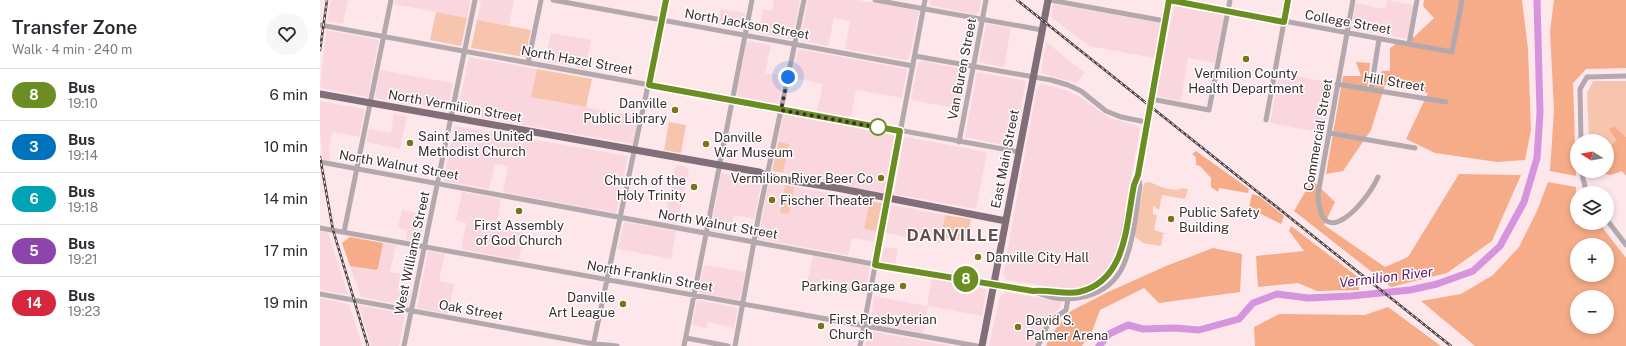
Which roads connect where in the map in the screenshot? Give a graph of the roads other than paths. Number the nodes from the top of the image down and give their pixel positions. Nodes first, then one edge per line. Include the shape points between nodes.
1 (391, 0) edge
2 (475, 0) edge
3 (541, 0) edge
4 (553, 0) edge
5 (666, 0) edge
6 (752, 0) edge
7 (804, 0) edge
8 (875, 0) edge
9 (925, 0) edge
10 (986, 0) edge
11 (1049, 0) edge
12 (1169, 0) edge
13 (1230, 0) edge
14 (1288, 0) edge
15 (1353, 0) edge
16 (1418, 0) edge
17 (1462, 0) edge
18 (584, 3) edge
19 (924, 9) junction
20 (1228, 11) junction
21 (662, 20) junction
22 (982, 20) junction
23 (1165, 21) junction
24 (1284, 22) junction
25 (320, 25) edge
26 (1042, 30) junction
27 (1346, 33) junction
28 (744, 35) junction
29 (384, 36) junction
30 (1380, 39) junction
31 (795, 44) junction
32 (1409, 44) junction
33 (465, 51) junction
34 (915, 56) junction
35 (528, 63) junction
36 (913, 66) junction
37 (973, 66) junction
38 (1626, 76) edge
39 (1033, 77) junction
40 (1337, 84) junction
41 (649, 85) junction
42 (1371, 90) junction
43 (320, 94) edge
44 (1151, 99) junction
45 (732, 100) junction
46 (1446, 102) dead end
47 (370, 103) junction
48 (781, 110) junction
49 (451, 118) junction
50 (1266, 120) dead end
51 (1146, 122) junction
52 (900, 131) junction
53 (1329, 133) junction
54 (1581, 134) edge
55 (959, 142) junction
56 (1415, 148) dead end
57 (634, 151) junction
58 (1019, 152) junction
59 (320, 162) edge
60 (719, 167) junction
61 (356, 169) junction
62 (1138, 175) junction
63 (767, 176) junction
64 (1378, 177) dead end
65 (437, 184) junction
66 (888, 198) junction
67 (620, 217) junction
68 (1006, 221) junction
69 (320, 228) edge
70 (1614, 229) edge
71 (344, 232) junction
72 (706, 233) junction
73 (754, 241) junction
74 (1626, 245) edge
75 (424, 246) junction
76 (875, 265) junction
77 (607, 279) junction
78 (994, 284) junction
79 (1033, 291) junction
80 (320, 294) edge
81 (694, 296) junction
82 (1068, 299) junction
83 (743, 304) junction
84 (411, 311) junction
85 (863, 326) junction
86 (686, 338) junction
87 (594, 344) edge
88 (404, 346) edge
89 (617, 346) edge
90 (684, 346) edge
91 (728, 346) edge
92 (735, 346) edge
93 (860, 346) edge
94 (977, 346) edge
95 (982, 346) edge
96 (1038, 346) edge

1 - 29 street
2 - 33 street, West Williams Street
3 - 35 street
4 - 18 street, North Jackson Street
5 - 21 street
6 - 28 street
7 - 31 street
8 - 19 street
9 - 19 street
10 - 22 street, Van Buren Street
11 - 23 street
11 - 26 main road, East Main Street
12 - 20 street, College Street
12 - 23 street
13 - 20 street
14 - 24 street
15 - 27 street, Commercial Street
16 - 32 street
17 - 32 street, College Street via 1452,52
18 - 21 street, North Jackson Street
19 - 22 street
19 - 34 street
20 - 24 street, College Street
20 - 44 street via 1209,110
21 - 28 street, North Jackson Street
21 - 41 street
22 - 26 street
22 - 37 street, Van Buren Street
23 - 44 street
24 - 27 street, College Street
24 - 50 street
25 - 29 street, North Hazel Street
26 - 39 main road, East Main Street
27 - 30 street, College Street
27 - 40 street, Commercial Street
28 - 31 street, North Jackson Street
28 - 45 street
29 - 33 street, North Hazel Street
29 - 47 street
30 - 32 street, College Street
30 - 42 street
31 - 36 street, North Jackson Street
31 - 48 street
33 - 35 street, North Hazel Street
33 - 49 street, West Williams Street
34 - 36 street
34 - 37 street
35 - 41 street, North Hazel Street
36 - 52 street
37 - 39 street
37 - 55 street, Van Buren Street
38 - 54 street via 1587,77 1580,89
39 - 51 street via 1068,85 1106,111
39 - 58 main road, East Main Street
40 - 42 street, Hill Street
40 - 53 street, Commercial Street
41 - 45 street, North Hazel Street
41 - 57 street
42 - 46 street, Hill Street
43 - 47 main road, North Vermilion Street
44 - 51 street
45 - 48 street, North Hazel Street
45 - 60 street
47 - 49 main road, North Vermilion Street
47 - 61 street
48 - 52 street, North Hazel Street
48 - 63 street
49 - 57 main road, North Vermilion Street
49 - 65 street, West Williams Street
51 - 62 street
52 - 55 street, North Hazel Street
52 - 66 street
53 - 56 street
53 - 64 street, Commercial Street via 1318,194 1318,209 1322,218 1328,223 1335,223 1345,218 1367,196
55 - 58 street, North Hazel Street
57 - 60 main road, North Vermilion Street
57 - 67 street
58 - 68 main road, East Main Street
59 - 61 street, North Walnut Street
60 - 63 main road, North Vermilion Street
60 - 72 street
61 - 65 street, North Walnut Street
61 - 71 street
62 - 79 street via 1118,260 1109,275 1091,288 1069,293
62 - 82 street via 1140,186 1128,252 1116,277 1095,294 1079,299
63 - 66 main road, North Vermilion Street
63 - 73 street
65 - 67 street, North Walnut Street
65 - 75 street, West Williams Street
66 - 68 main road, North Vermilion Street
66 - 76 street
67 - 72 street, North Walnut Street
67 - 77 street
68 - 78 main road, East Main Street
69 - 71 street, North Franklin Street
70 - 74 street
71 - 75 street, North Franklin Street
72 - 73 street, North Walnut Street
72 - 81 street
73 - 76 street, North Walnut Street
73 - 83 street
75 - 77 street, North Franklin Street
75 - 84 street, West Williams Street
76 - 78 street, North Walnut Street
76 - 85 street
77 - 81 street, North Franklin Street
77 - 87 street
78 - 79 street, North Walnut Street
78 - 95 main road, East Main Street
79 - 82 street via 1041,295
80 - 84 street, Oak Street
81 - 83 street, North Franklin Street
81 - 86 street
82 - 96 street via 1066,310 1048,322
83 - 85 street, North Franklin Street
83 - 92 street
84 - 87 street, Oak Street
84 - 88 street, West Williams Street
85 - 93 street
85 - 94 street, North Franklin Street
86 - 90 street
86 - 91 street
87 - 89 street, Oak Street

